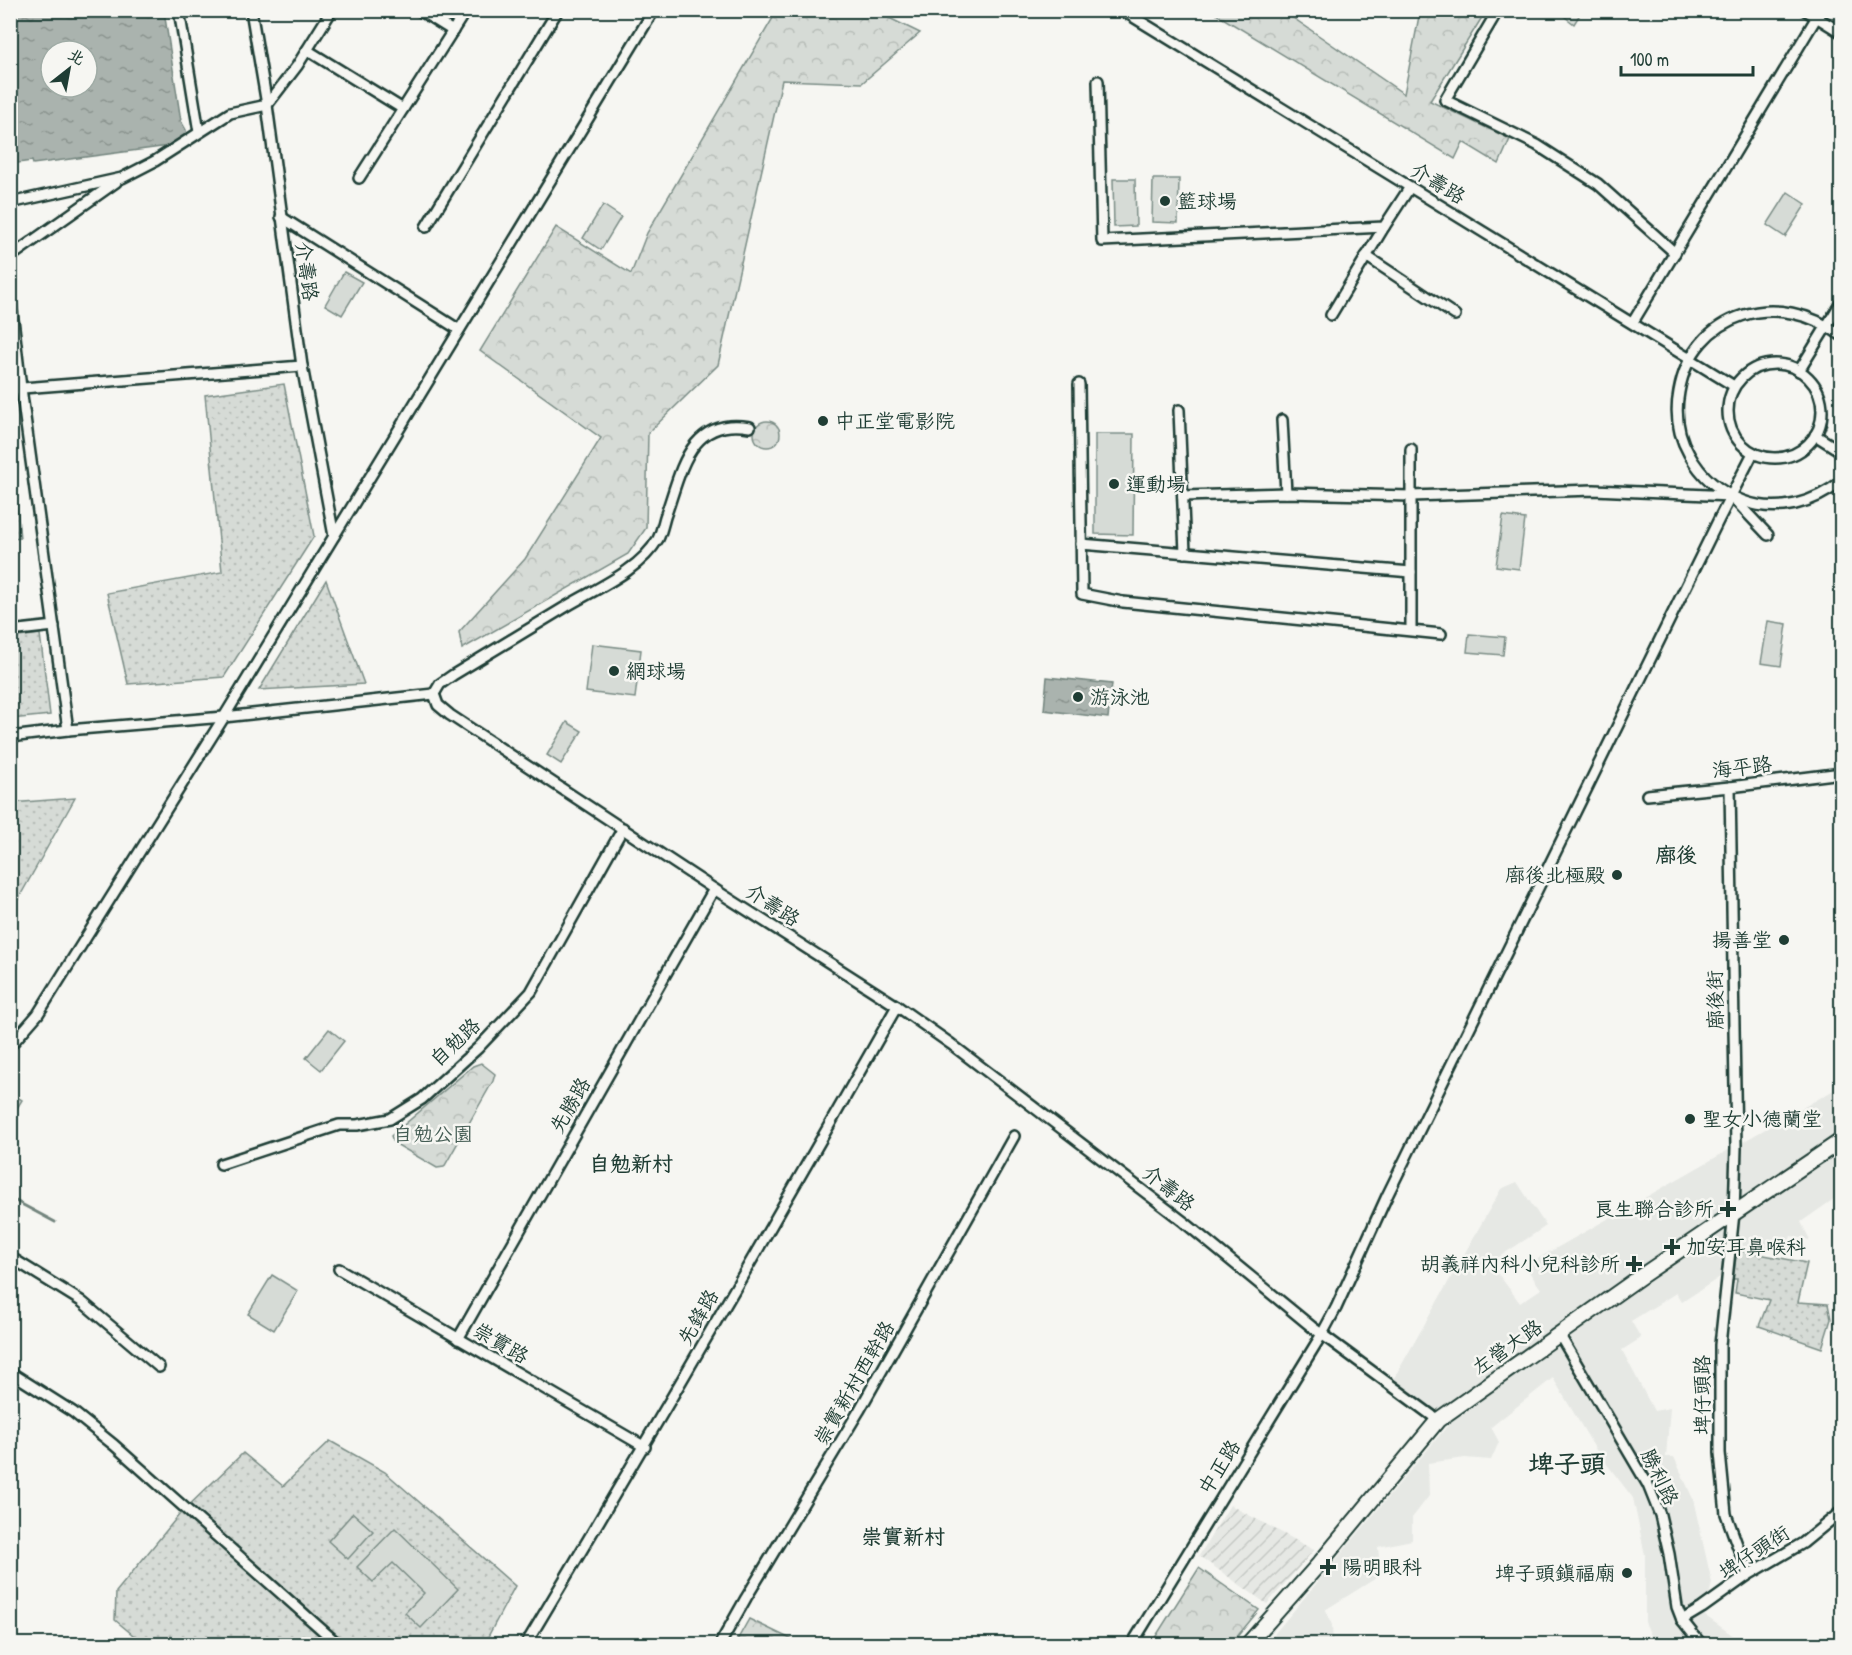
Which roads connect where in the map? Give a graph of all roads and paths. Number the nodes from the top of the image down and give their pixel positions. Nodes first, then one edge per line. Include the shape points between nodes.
1 (179, 10) edge
2 (251, 10) edge
3 (332, 10) edge
4 (419, 10) edge
5 (466, 10) edge
6 (558, 10) edge
7 (654, 10) edge
8 (1122, 10) edge
9 (1498, 10) edge
10 (1804, 10) edge
11 (1819, 14) edge
12 (453, 31) junction
13 (1842, 33) edge
14 (307, 50) junction
15 (1098, 81) dead end
16 (267, 105) junction
17 (403, 109) junction
18 (199, 132) junction
19 (122, 178) junction
20 (359, 178) dead end
21 (1410, 187) junction
22 (10, 203) edge
23 (281, 218) junction
24 (426, 226) dead end
25 (1384, 227) junction
26 (1675, 253) junction
27 (1366, 256) junction
28 (10, 257) edge
29 (10, 293) edge
30 (1842, 301) edge
31 (1331, 315) dead end
32 (1455, 315) dead end
33 (1633, 322) junction
34 (1828, 325) junction
35 (459, 329) junction
36 (1842, 336) edge
37 (1690, 358) junction
38 (302, 366) junction
39 (1799, 371) junction
40 (1079, 384) dead end
41 (1734, 386) junction
42 (21, 388) junction
43 (10, 389) edge
44 (1179, 410) dead end
45 (1282, 420) dead end
46 (750, 427) dead end
47 (1815, 435) junction
48 (1411, 449) dead end
49 (1842, 452) edge
50 (1753, 453) junction
51 (1842, 481) edge
52 (1286, 493) junction
53 (1183, 496) junction
54 (1411, 496) junction
55 (1731, 496) junction
56 (334, 536) junction
57 (1768, 536) dead end
58 (1081, 544) junction
59 (1185, 553) junction
60 (1411, 572) junction
61 (54, 626) junction
62 (1411, 630) junction
63 (10, 631) edge
64 (1441, 634) dead end
65 (434, 694) junction
66 (224, 717) junction
67 (68, 729) junction
68 (10, 737) edge
69 (1842, 773) edge
70 (1730, 787) junction
71 (1647, 795) dead end
72 (623, 828) junction
73 (714, 889) junction
74 (897, 1006) junction
75 (10, 1046) edge
76 (1014, 1136) dead end
77 (1842, 1140) edge
78 (221, 1164) dead end
79 (1734, 1213) junction
80 (10, 1257) edge
81 (339, 1269) dead end
82 (1322, 1334) junction
83 (1559, 1334) junction
84 (458, 1339) junction
85 (159, 1367) dead end
86 (10, 1372) edge
87 (1438, 1420) junction
88 (645, 1447) junction
89 (1842, 1511) edge
90 (1748, 1575) junction
91 (1682, 1620) junction
92 (338, 1644) edge
93 (526, 1644) edge
94 (720, 1644) edge
95 (1132, 1644) edge
96 (1248, 1644) edge
97 (1701, 1644) edge

1 - 18 street
2 - 16 street, 介壽路
3 - 14 street
4 - 12 street
5 - 12 street
6 - 24 street
7 - 35 street
8 - 21 street, 介壽路
9 - 26 street via 1445,100 1537,145 1598,184
10 - 11 street
11 - 13 street
11 - 26 street
12 - 17 street
14 - 16 street
14 - 17 street
15 - 25 street via 1102,241
16 - 18 street via 230,113
16 - 23 street, 介壽路
17 - 20 street
18 - 19 street
19 - 22 street
19 - 28 street
21 - 25 street
21 - 33 street, 介壽路
23 - 35 street
23 - 38 street, 介壽路
25 - 27 street
26 - 33 street
27 - 31 street
27 - 32 street
29 - 42 street
30 - 34 street
33 - 37 street, 介壽路
34 - 36 street
34 - 37 street via 1795,312 1752,313 1713,332
34 - 39 street
35 - 56 street
37 - 41 street, 介壽路
37 - 55 street via 1677,402 1684,446 1696,466
38 - 42 street
38 - 56 street, 介壽路
39 - 41 street via 1782,365 1764,365 1742,376
39 - 47 street via 1810,380 1822,407
40 - 58 street
41 - 50 street via 1728,418 1737,439
42 - 43 street
42 - 61 street
44 - 53 street
45 - 52 street
46 - 65 street via 722,426 705,434 690,449 658,539 631,568 453,675
47 - 49 street
47 - 50 street via 1795,454 1767,458
48 - 54 street
50 - 55 street, 中正路
51 - 55 street via 1810,501 1791,506 1770,507
52 - 53 street
52 - 54 street
53 - 59 street
54 - 55 street via 1594,490
54 - 60 street
55 - 57 street
55 - 82 street, 中正路
56 - 66 street
58 - 59 street
58 - 62 street via 1082,594 1123,602
59 - 60 street
60 - 62 street
61 - 63 street
61 - 67 street
62 - 64 street
65 - 66 street
65 - 72 street, 介壽路 via 438,705 450,715
66 - 67 street
66 - 75 street via 38,1014
67 - 68 street
69 - 70 street, 海平路
70 - 71 street, 海平路
70 - 79 street, 廍後街
72 - 73 street, 介壽路
72 - 78 street, 自勉路 via 531,992 422,1099 390,1119 339,1125
73 - 74 street, 介壽路
73 - 84 street, 先勝路
74 - 82 street, 介壽路 via 1174,1215
74 - 88 street, 先鋒路
76 - 94 street, 崇實新村西幹路 via 853,1422
77 - 79 street, 左營大路
79 - 83 street, 左營大路
79 - 90 street, 埤仔頭路 via 1720,1345 1720,1453 1726,1514
80 - 85 street via 81,1301
81 - 84 street, 崇實路
82 - 87 street, 介壽路
82 - 95 street, 中正路
83 - 87 street, 左營大路
83 - 91 street, 勝利路 via 1648,1485 1660,1515
84 - 88 street, 崇實路
86 - 92 street via 73,1412 114,1445
87 - 96 street, 左營大路
88 - 93 street, 先鋒路
89 - 90 street, 埤仔頭街 via 1803,1543
90 - 91 street, 埤仔頭街
91 - 97 street, 勝利路

